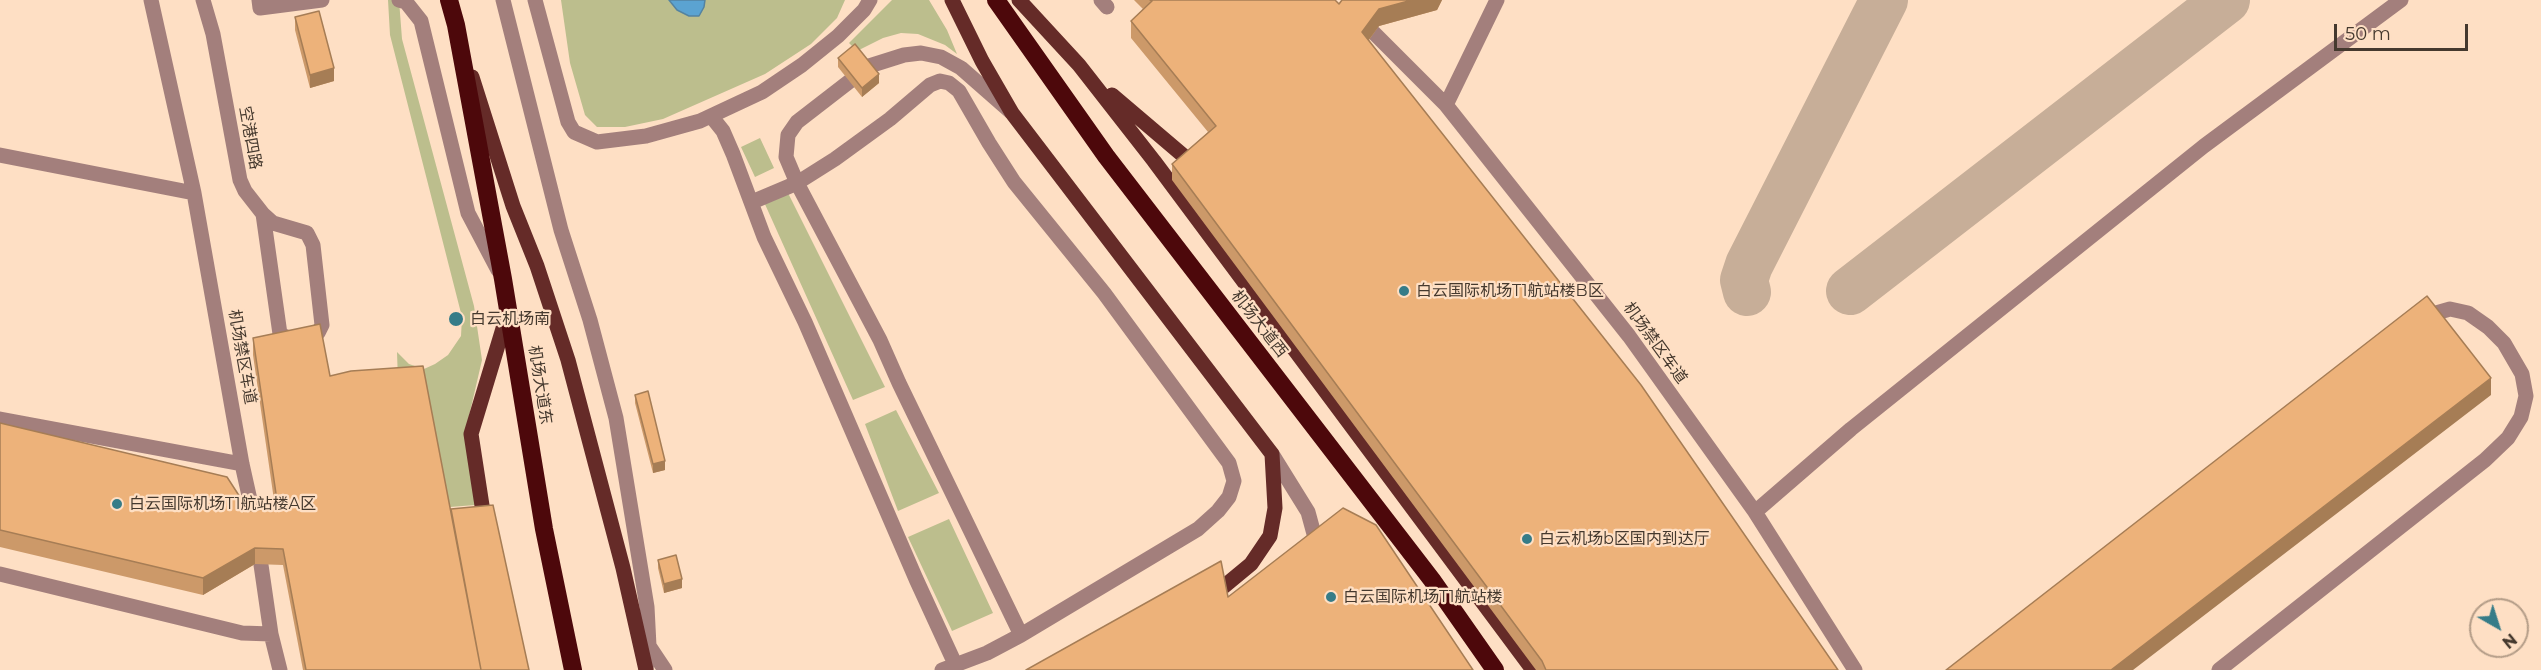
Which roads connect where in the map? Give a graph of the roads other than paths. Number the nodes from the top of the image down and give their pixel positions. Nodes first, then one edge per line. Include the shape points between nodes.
1 (151, 0) edge
2 (203, 0) edge
3 (259, 0) edge
4 (322, 0) edge
5 (399, 0) edge
6 (449, 0) edge
7 (503, 0) edge
8 (535, 0) edge
9 (870, 0) edge
10 (952, 0) edge
11 (996, 0) edge
12 (1019, 0) edge
13 (1497, 0) edge
14 (2401, 0) edge
15 (456, 25) junction
16 (1374, 33) edge
17 (1079, 64) junction
18 (866, 67) edge
19 (850, 81) edge
20 (1446, 105) junction
21 (1012, 113) junction
22 (711, 116) junction
23 (0, 155) edge
24 (1192, 163) edge
25 (796, 183) junction
26 (194, 193) junction
27 (752, 202) junction
28 (262, 214) junction
29 (503, 279) junction
30 (508, 312) junction
31 (2411, 322) edge
32 (0, 418) edge
33 (1272, 454) junction
34 (242, 464) junction
35 (1755, 512) junction
36 (256, 527) edge
37 (488, 540) edge
38 (1317, 545) edge
39 (261, 565) edge
40 (0, 574) edge
41 (1222, 588) edge
42 (271, 633) junction
43 (1021, 635) junction
44 (649, 646) junction
45 (949, 668) edge
46 (280, 670) edge
47 (573, 670) edge
48 (646, 670) edge
49 (665, 670) edge
50 (1495, 670) edge
51 (1533, 670) edge
52 (1855, 670) edge
53 (2219, 670) edge

1 - 26 street, 机场禁区车道
2 - 28 street, 空港四路 via 240,180
3 - 4 street via 260,8
5 - 29 street via 406,2 421,21 468,213
6 - 15 highway, 机场大道东
7 - 44 street via 561,230 616,418 647,607
8 - 22 street via 567,122 574,132 597,142 646,136
9 - 22 street via 838,36 802,65 762,92
10 - 21 main road
11 - 50 highway, 机场大道西 via 1106,156 1432,580
12 - 17 main road
13 - 20 street
14 - 35 street via 2204,146 1851,429
15 - 29 highway, 机场大道东
15 - 48 main road via 513,206 568,360
16 - 20 street, 机场禁区车道
17 - 24 main road
17 - 51 main road
18 - 21 street via 921,52 941,57 961,68
19 - 25 street via 812,108 789,135 786,157
20 - 35 street, 机场禁区车道 via 1629,336
21 - 33 main road
22 - 27 street via 723,131
23 - 26 street
25 - 27 street
25 - 43 street via 880,340
25 - 43 street via 862,141 930,85 948,83 959,91 1014,182 1104,293 1230,463 1234,481 1229,497 1198,530
26 - 34 street, 机场禁区车道
27 - 45 street via 915,579
28 - 28 street, 空港四路 via 273,223 307,233 314,245 322,328 318,333 286,339 280,334
29 - 30 highway, 机场大道东
30 - 37 main road via 471,434
30 - 47 highway, 机场大道东 via 544,529
31 - 53 street via 2450,309 2468,313 2488,327 2504,343 2522,374 2526,396 2521,417 2508,438 2485,460
32 - 34 street
33 - 38 street via 1308,512
33 - 41 main road via 1275,508 1270,536 1251,564
34 - 36 street, 机场禁区车道
35 - 52 street, 机场禁区车道
39 - 42 street
40 - 42 street via 242,633
42 - 46 street
43 - 45 street
44 - 48 street
44 - 49 street

